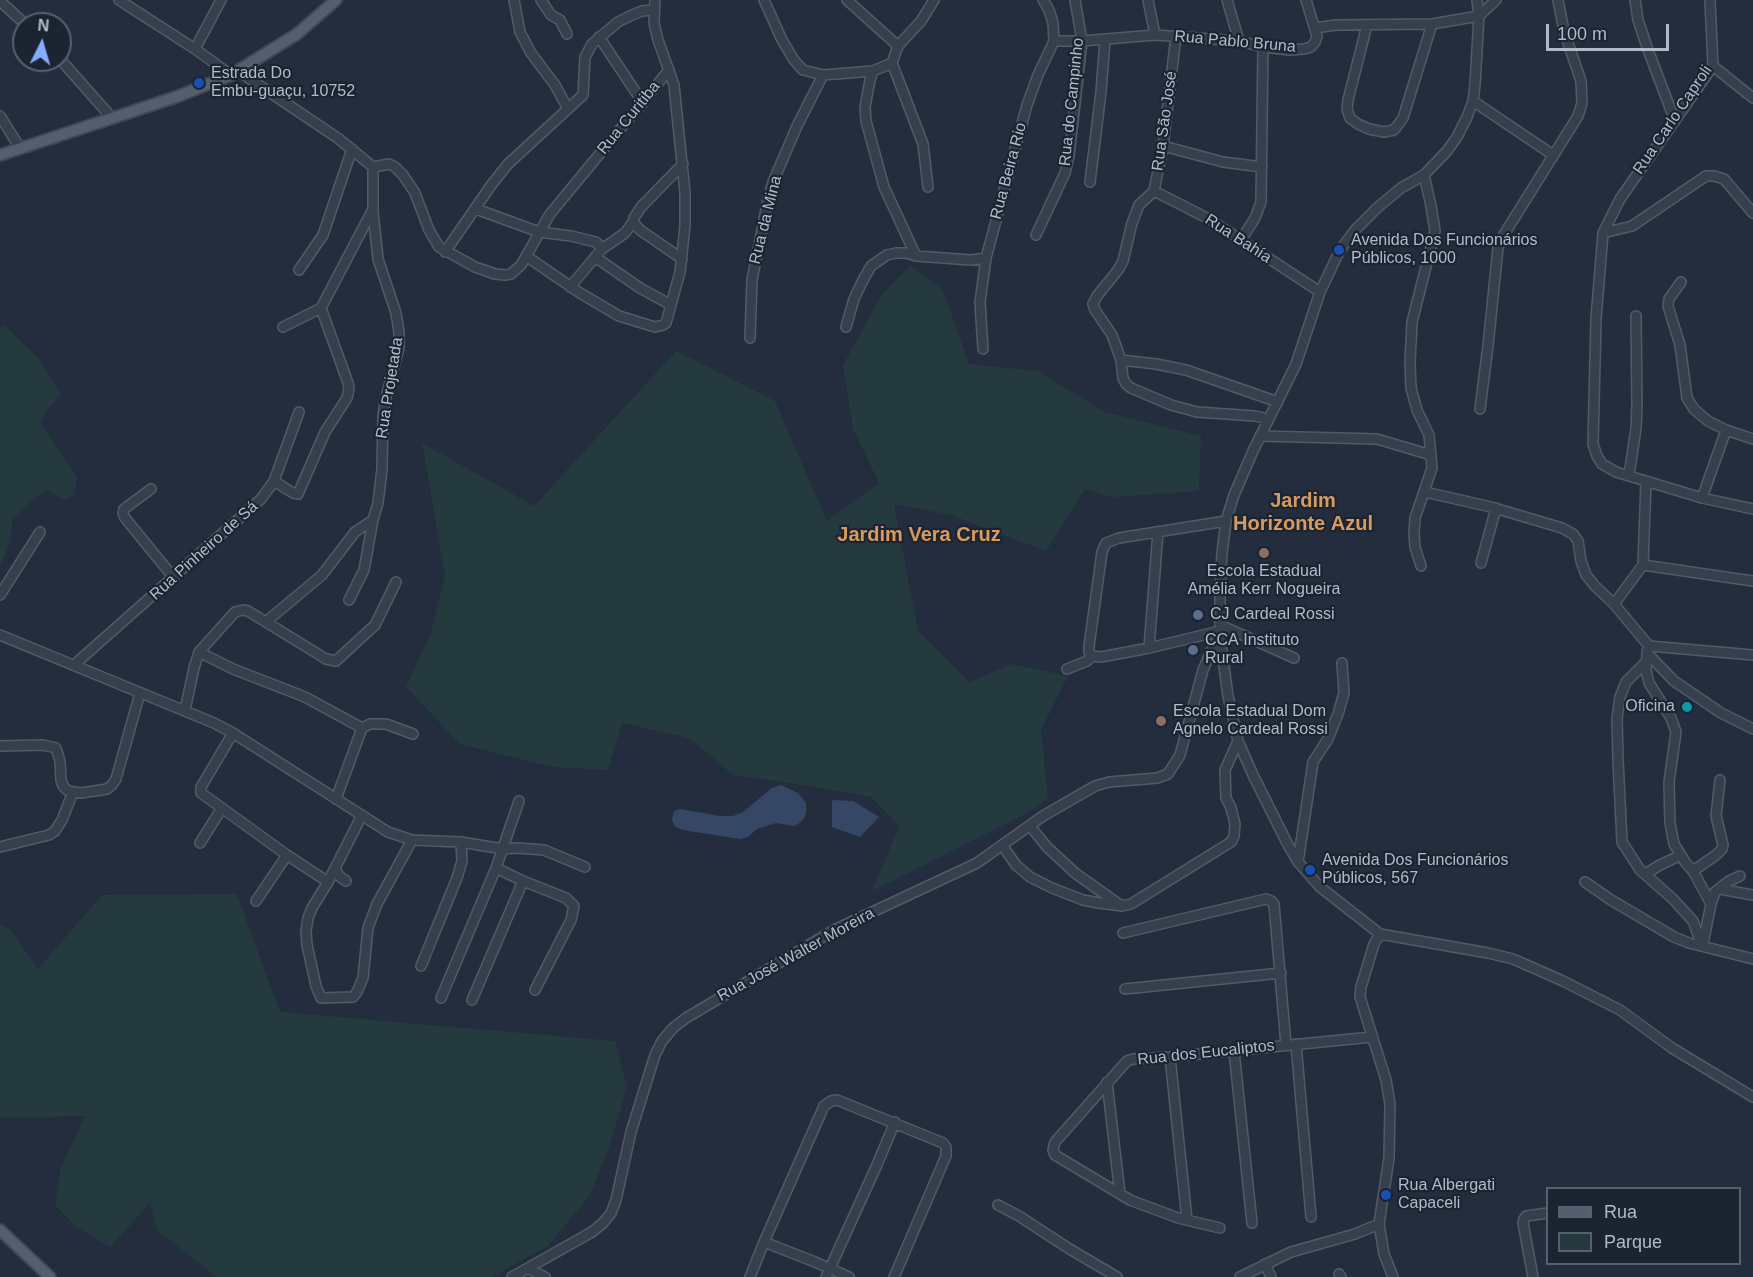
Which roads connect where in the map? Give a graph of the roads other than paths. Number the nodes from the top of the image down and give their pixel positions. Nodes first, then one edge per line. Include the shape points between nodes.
1 (119, 0) edge
2 (221, 0) edge
3 (336, 0) edge
4 (514, 0) edge
5 (541, 0) edge
6 (764, 0) edge
7 (847, 0) edge
8 (934, 0) edge
9 (1043, 0) edge
10 (1075, 0) edge
11 (1148, 0) edge
12 (1227, 0) edge
13 (1305, 0) edge
14 (1477, 0) edge
15 (1496, 0) edge
16 (1558, 0) edge
17 (1635, 0) edge
18 (1710, 0) edge
19 (0, 1) edge
20 (654, 5) edge
21 (12, 12) edge
22 (1479, 15) junction
23 (1432, 24) junction
24 (1368, 25) junction
25 (1315, 28) junction
26 (567, 34) dead end
27 (1155, 35) junction
28 (1176, 36) junction
29 (599, 37) junction
30 (1105, 40) junction
31 (1054, 41) junction
32 (1082, 41) junction
33 (1239, 41) junction
34 (898, 46) junction
35 (1263, 47) junction
36 (195, 49) junction
37 (892, 63) junction
38 (1713, 66) junction
39 (669, 70) junction
40 (873, 71) junction
41 (71, 72) edge
42 (235, 73) junction
43 (823, 75) junction
44 (1753, 98) edge
45 (1473, 101) junction
46 (643, 103) junction
47 (568, 109) junction
48 (0, 116) edge
49 (112, 118) junction
50 (1675, 120) junction
51 (1163, 146) junction
52 (20, 148) junction
53 (352, 149) junction
54 (0, 155) edge
55 (1553, 155) junction
56 (683, 164) junction
57 (373, 167) junction
58 (1262, 167) junction
59 (1424, 175) junction
60 (1090, 182) dead end
61 (928, 187) dead end
62 (1154, 191) junction
63 (373, 209) junction
64 (476, 209) junction
65 (1753, 213) edge
66 (633, 222) junction
67 (539, 232) junction
68 (1603, 232) junction
69 (1036, 235) dead end
70 (1241, 240) junction
71 (602, 249) junction
72 (446, 252) junction
73 (526, 256) junction
74 (916, 256) junction
75 (595, 257) junction
76 (986, 258) junction
77 (682, 259) junction
78 (299, 270) dead end
79 (1681, 282) dead end
80 (570, 287) junction
81 (1320, 292) junction
82 (672, 305) junction
83 (321, 308) junction
84 (1636, 316) dead end
85 (283, 327) dead end
86 (846, 327) dead end
87 (750, 338) dead end
88 (982, 349) dead end
89 (1121, 360) junction
90 (1278, 402) junction
91 (1480, 409) dead end
92 (299, 412) dead end
93 (1269, 419) junction
94 (1726, 430) junction
95 (1260, 436) junction
96 (1753, 439) edge
97 (1431, 455) junction
98 (1629, 476) junction
99 (274, 481) junction
100 (1646, 481) junction
101 (151, 489) dead end
102 (1425, 492) junction
103 (1702, 498) junction
104 (1496, 508) junction
105 (1753, 509) edge
106 (373, 520) junction
107 (1226, 521) junction
108 (40, 532) dead end
109 (1158, 532) junction
110 (1481, 563) dead end
111 (1643, 565) junction
112 (1421, 566) dead end
113 (174, 578) junction
114 (1753, 581) edge
115 (396, 582) dead end
116 (0, 595) edge
117 (349, 600) dead end
118 (1614, 604) junction
119 (267, 621) junction
120 (1220, 631) junction
121 (0, 635) edge
122 (1149, 648) junction
123 (199, 652) junction
124 (1647, 654) junction
125 (1753, 654) edge
126 (1092, 656) junction
127 (1294, 658) dead end
128 (1342, 663) dead end
129 (74, 665) junction
130 (1067, 669) dead end
131 (140, 693) junction
132 (185, 710) junction
133 (362, 728) junction
134 (1753, 729) edge
135 (233, 733) junction
136 (413, 734) dead end
137 (1238, 741) junction
138 (0, 746) edge
139 (1720, 780) dead end
140 (73, 792) junction
141 (336, 799) junction
142 (519, 801) dead end
143 (222, 808) junction
144 (362, 815) junction
145 (1030, 826) junction
146 (412, 840) junction
147 (461, 842) junction
148 (200, 843) dead end
149 (1002, 845) junction
150 (0, 847) edge
151 (503, 849) junction
152 (287, 855) junction
153 (1681, 855) junction
154 (1298, 862) junction
155 (585, 867) dead end
156 (335, 868) junction
157 (496, 868) junction
158 (1693, 871) junction
159 (1645, 874) junction
160 (1740, 876) dead end
161 (346, 881) dead end
162 (523, 881) junction
163 (328, 882) junction
164 (1585, 882) dead end
165 (1719, 889) junction
166 (1753, 895) edge
167 (256, 901) dead end
168 (1711, 904) junction
169 (1122, 906) junction
170 (1123, 933) dead end
171 (1380, 934) junction
172 (1702, 946) junction
173 (1753, 959) edge
174 (421, 966) dead end
175 (1281, 973) junction
176 (1125, 989) dead end
177 (535, 990) dead end
178 (441, 998) dead end
179 (472, 1000) dead end
180 (1372, 1036) junction
181 (1296, 1044) junction
182 (1286, 1045) junction
183 (1234, 1051) junction
184 (1170, 1057) junction
185 (1107, 1082) junction
186 (1753, 1097) edge
187 (895, 1122) junction
188 (1120, 1194) junction
189 (998, 1205) dead end
190 (1546, 1213) edge
191 (1311, 1217) dead end
192 (1187, 1220) junction
193 (1252, 1223) dead end
194 (1379, 1224) junction
195 (1220, 1228) dead end
196 (0, 1230) edge
197 (764, 1242) junction
198 (1265, 1264) junction
199 (529, 1269) junction
200 (828, 1273) edge
201 (50, 1277) edge
202 (512, 1277) edge
203 (545, 1277) edge
204 (750, 1277) edge
205 (849, 1277) edge
206 (894, 1277) edge
207 (1117, 1277) edge
208 (1240, 1277) edge
209 (1271, 1277) edge
210 (1393, 1277) edge
211 (1533, 1277) edge

1 - 36 street
2 - 36 street
3 - 42 main road via 297,34
4 - 47 street via 520,32
5 - 26 street
6 - 43 street via 794,60 803,70
7 - 34 street
8 - 34 street
9 - 31 street via 1053,23
10 - 32 street, Rua do Campinho
11 - 27 street
12 - 33 street
13 - 25 street
14 - 22 street
15 - 22 street
16 - 55 street via 1582,93 1578,116
17 - 50 street via 1648,50
18 - 38 street, Rua Carlo Caproli
19 - 21 street
20 - 29 street
20 - 39 street via 658,40
22 - 23 street, Rua Pablo Bruna
22 - 45 street
23 - 24 street, Rua Pablo Bruna
23 - 24 street via 1403,118 1394,130 1384,132 1358,124 1347,109
24 - 25 street, Rua Pablo Bruna
25 - 35 street, Rua Pablo Bruna via 1316,42 1311,47
27 - 28 street, Rua Pablo Bruna
27 - 30 street, Rua Pablo Bruna
28 - 33 street, Rua Pablo Bruna
28 - 51 street, Rua São José
29 - 46 street
29 - 47 street via 585,57 584,95
30 - 32 street, Rua Pablo Bruna
30 - 60 street
31 - 32 street, Rua Pablo Bruna
31 - 76 street, Rua Beira Rio via 1026,105
32 - 69 street, Rua do Campinho via 1065,173
33 - 35 street, Rua Pablo Bruna
34 - 37 street
35 - 58 street
36 - 42 street
37 - 40 street
37 - 61 street via 923,144
38 - 44 street
38 - 50 street, Rua Carlo Caproli
39 - 46 street, Rua Curitiba
39 - 56 street, Rua Curitiba
40 - 43 street
40 - 74 street via 866,121 884,187
41 - 49 street
42 - 49 main road
42 - 53 street
43 - 87 street, Rua da Mina via 797,126 768,199 752,280
45 - 55 street
45 - 59 street via 1457,137
46 - 67 street, Rua Curitiba via 567,192
47 - 64 street via 508,164
48 - 52 street
49 - 52 main road
50 - 68 street, Rua Carlo Caproli via 1620,199
51 - 58 street via 1223,162
51 - 62 street, Rua São José
52 - 54 main road
53 - 57 street
53 - 78 street via 323,235
55 - 91 street via 1498,248
56 - 66 street via 641,207
56 - 77 street, Rua Curitiba
57 - 63 street, Rua Projetada
57 - 72 street via 389,164 403,175 415,193 434,241
58 - 70 street via 1260,208
59 - 81 street via 1401,188 1355,230 1340,250
59 - 97 street via 1435,231 1412,322 1411,388 1429,435
62 - 70 street, Rua Bahía
62 - 89 street, Rua São José via 1140,205 1132,223 1123,261 1093,304 1112,335
63 - 83 street, Rua Projetada
63 - 106 street, Rua Projetada via 378,259 399,332 396,365 384,409 380,491
64 - 67 street
64 - 72 street
65 - 68 street via 1724,179 1706,176 1632,226
66 - 71 street via 621,237
66 - 77 street
67 - 71 street via 596,242
67 - 73 street, Rua Curitiba
68 - 98 street via 1593,444 1602,464
70 - 81 street, Rua Bahía
71 - 75 street
72 - 73 street, Rua Curitiba via 475,267 505,275 517,270
73 - 80 street
74 - 76 street
74 - 86 street via 887,255 871,266 854,299
75 - 80 street
75 - 82 street
76 - 88 street, Rua Beira Rio via 980,302
77 - 82 street, Rua Curitiba
79 - 94 street via 1668,306 1680,345 1687,398 1708,421
80 - 82 street via 605,309 655,327 663,325
81 - 90 street via 1303,345
83 - 85 street
83 - 99 street via 348,383 348,393 298,494
84 - 98 street via 1637,412
89 - 90 street via 1185,370
89 - 93 street via 1126,384 1171,405 1197,412
90 - 93 street
92 - 99 street, Rua Pinheiro de Sá
93 - 95 street
94 - 96 street
94 - 103 street
95 - 97 street via 1377,439
95 - 107 street
97 - 102 street via 1432,468
98 - 100 street
99 - 113 street, Rua Pinheiro de Sá via 261,500
100 - 103 street
100 - 111 street
101 - 113 street via 123,513
102 - 104 street
102 - 112 street via 1414,533
103 - 105 street
104 - 110 street
104 - 118 street via 1573,534 1586,575
106 - 117 street, Rua Projetada via 363,570
106 - 119 street via 355,532 322,575
107 - 109 street
107 - 120 street
108 - 116 street
109 - 122 street
109 - 126 street via 1106,543 1089,646
111 - 114 street
111 - 118 street
113 - 129 street, Rua Pinheiro de Sá
115 - 119 street via 375,625 336,661 326,659
118 - 124 street
119 - 123 street via 238,610
120 - 122 street
120 - 127 street
120 - 137 street
120 - 145 street, Rua José Walter Moreira via 1203,670 1180,755 1168,774 1095,786
121 - 129 street
122 - 126 street
123 - 132 street
123 - 133 street via 305,697
124 - 125 street
124 - 134 street via 1674,681
124 - 153 street via 1649,683 1676,732 1669,782 1670,823 1674,844
124 - 159 street via 1626,682 1617,718 1622,842
126 - 130 street
128 - 154 street via 1344,693 1328,739 1312,762
129 - 131 street
131 - 132 street
131 - 140 street via 112,785 107,789
132 - 135 street
133 - 136 street via 387,724
133 - 141 street
135 - 141 street
135 - 143 street via 200,790
137 - 154 street
137 - 169 street via 1225,770 1226,798 1235,824 1231,842 1142,898
138 - 140 street via 56,747 63,786
139 - 158 street via 1716,816 1722,849
140 - 150 street via 55,831
141 - 144 street
142 - 151 street
143 - 148 street
143 - 152 street
144 - 146 street via 388,832
144 - 156 street
145 - 149 street, Rua José Walter Moreira
145 - 169 street via 1075,873
146 - 147 street
146 - 163 street via 372,917 363,978 353,997 321,998 307,945 308,918
147 - 151 street
147 - 174 street via 462,861 457,878
149 - 169 street via 1030,877 1083,900
149 - 199 street, Rua José Walter Moreira via 976,863 836,929 673,1028 655,1054 611,1213 592,1232
151 - 155 street via 544,850
151 - 157 street
152 - 163 street
152 - 167 street
153 - 158 street
153 - 159 street
154 - 171 street via 1320,887
156 - 161 street
156 - 163 street
157 - 162 street
157 - 178 street
158 - 168 street
159 - 172 street via 1694,921
160 - 165 street
162 - 177 street via 566,898 574,906 571,920
162 - 179 street
164 - 172 street via 1674,937
165 - 166 street
165 - 168 street
168 - 172 street
170 - 175 street via 1266,899 1274,904
171 - 180 street via 1360,997
171 - 186 street via 1514,959 1620,1010 1672,1048
172 - 173 street
175 - 176 street
175 - 182 street
180 - 181 street, Rua dos Eucaliptos
180 - 194 street via 1390,1104 1389,1158
181 - 182 street, Rua dos Eucaliptos
181 - 191 street
182 - 183 street, Rua dos Eucaliptos
183 - 184 street, Rua dos Eucaliptos
183 - 193 street
184 - 185 street, Rua dos Eucaliptos via 1126,1061
184 - 192 street
185 - 188 street
185 - 188 street, Rua dos Eucaliptos via 1055,1142 1053,1150 1055,1155
187 - 197 street via 837,1100 824,1106
187 - 200 street
187 - 206 street via 943,1143 947,1151
188 - 192 street, Rua dos Eucaliptos
189 - 207 street
190 - 211 street via 1526,1216 1523,1223
192 - 195 street, Rua dos Eucaliptos
194 - 198 street
194 - 210 street
196 - 201 main road
197 - 200 street
197 - 204 street
198 - 208 street
198 - 209 street
199 - 202 street, Rua José Walter Moreira
199 - 203 street
200 - 205 street

